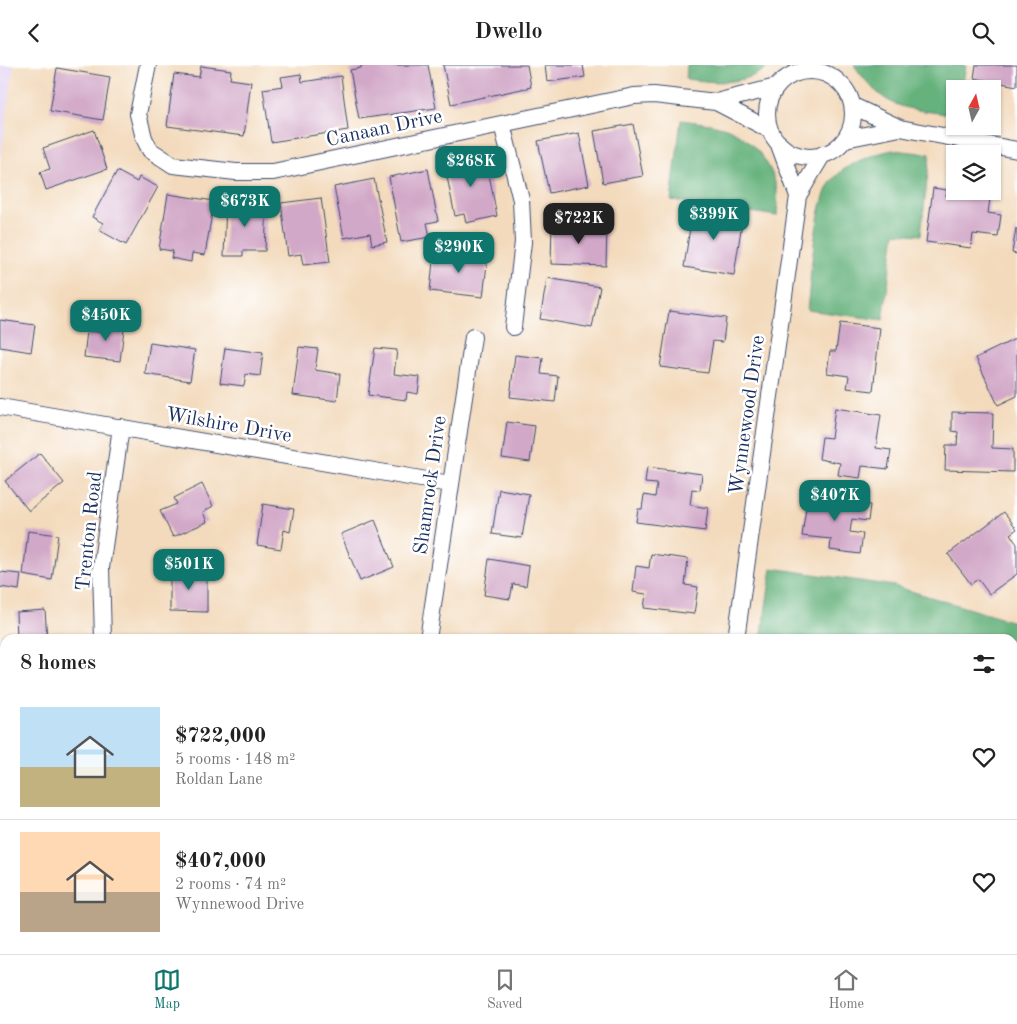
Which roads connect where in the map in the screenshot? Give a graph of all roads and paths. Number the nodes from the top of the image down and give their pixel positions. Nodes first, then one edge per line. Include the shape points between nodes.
1 (148, 65) edge
2 (797, 70) edge
3 (832, 72) edge
4 (776, 87) junction
5 (716, 102) junction
6 (852, 106) junction
7 (502, 124) junction
8 (900, 128) junction
9 (774, 136) junction
10 (845, 139) junction
11 (1017, 150) edge
12 (823, 154) junction
13 (798, 196) junction
14 (513, 327) dead end
15 (473, 337) dead end
16 (0, 407) edge
17 (120, 427) junction
18 (450, 484) junction
19 (103, 634) edge
20 (429, 634) edge
21 (737, 634) edge

1 - 7 street, Canaan Drive via 138,114 144,138 150,150 173,165 236,172 273,172
2 - 3 street
2 - 4 street
3 - 6 street via 848,93
4 - 5 street, Canaan Drive
4 - 9 street, Wynnewood Drive via 768,107
5 - 7 street, Canaan Drive via 634,96
5 - 9 street, Canaan Drive
6 - 8 street
6 - 10 street via 853,119
7 - 14 street via 521,200 523,242
8 - 10 street
8 - 11 street
9 - 12 street via 790,151 804,156
9 - 13 street, Wynnewood Drive
10 - 12 street, Wynnewood Drive
12 - 13 street, Wynnewood Drive
13 - 21 street, Wynnewood Drive
15 - 18 street, Shamrock Drive
16 - 17 street, Wilshire Drive
17 - 18 street, Wilshire Drive
17 - 19 street, Trenton Road via 102,568
18 - 20 street, Shamrock Drive

